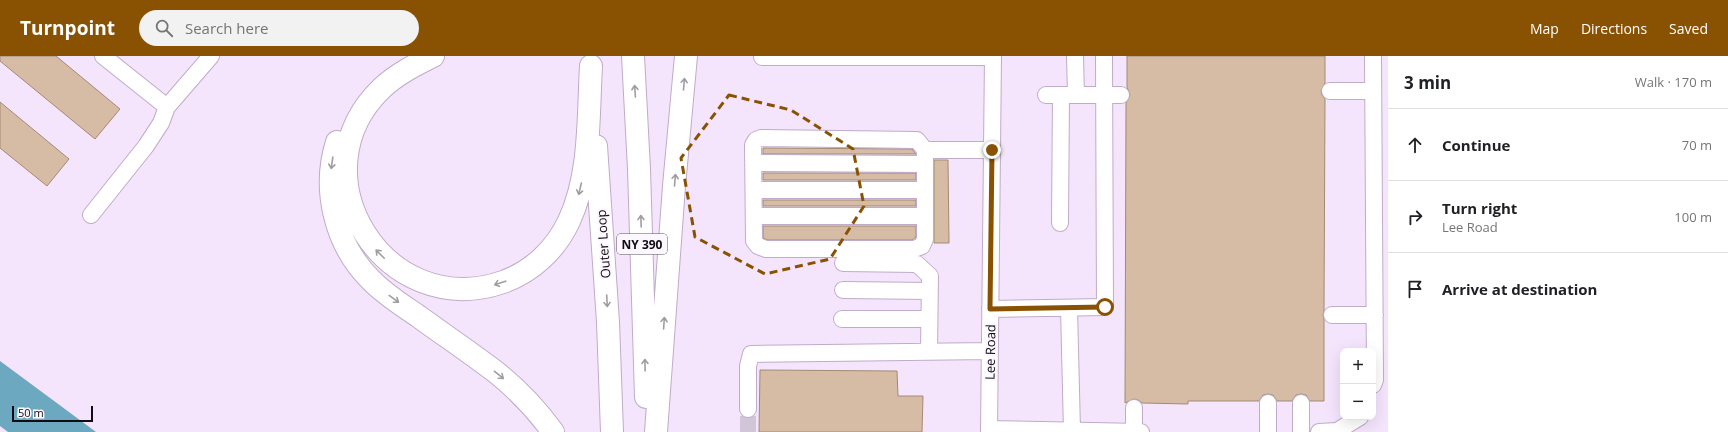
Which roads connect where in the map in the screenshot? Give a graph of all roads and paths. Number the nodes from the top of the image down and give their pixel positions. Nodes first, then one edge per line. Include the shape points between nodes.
1 (103, 56) edge
2 (211, 56) edge
3 (409, 56) edge
4 (433, 56) edge
5 (632, 56) edge
6 (686, 56) edge
7 (1076, 56) edge
8 (1104, 56) edge
9 (1373, 56) edge
10 (762, 57) dead end
11 (842, 57) edge
12 (941, 57) edge
13 (993, 57) edge
14 (590, 61) edge
15 (1330, 91) dead end
16 (1373, 91) junction
17 (1061, 95) junction
18 (1121, 95) dead end
19 (1104, 96) junction
20 (167, 107) junction
21 (992, 150) junction
22 (925, 157) junction
23 (754, 163) junction
24 (754, 190) junction
25 (925, 190) junction
26 (91, 215) dead end
27 (754, 216) junction
28 (925, 216) junction
29 (1060, 223) dead end
30 (843, 263) dead end
31 (843, 290) dead end
32 (930, 291) junction
33 (1069, 308) junction
34 (990, 309) junction
35 (1332, 315) dead end
36 (1374, 315) junction
37 (842, 319) dead end
38 (929, 319) junction
39 (1374, 348) edge
40 (990, 351) junction
41 (929, 352) junction
42 (1268, 403) dead end
43 (1301, 403) dead end
44 (1134, 408) dead end
45 (748, 410) tunnel mouth
46 (1355, 420) edge
47 (989, 430) edge
48 (1070, 431) edge
49 (553, 432) edge
50 (612, 432) edge
51 (647, 432) edge
52 (656, 432) edge
53 (1134, 432) edge
54 (1141, 432) edge
55 (1268, 432) edge
56 (1301, 432) edge
57 (1318, 432) edge

1 - 20 street
2 - 20 street
3 -> 49 highway via 386,71 366,90 350,112 338,138 330,183 334,212 342,236 357,264 375,284 506,381 530,404
14 -> 4 highway via 584,172 574,208 563,234 548,253 518,275 483,287 454,288 436,286 417,279 399,270 384,258 371,244 359,224 347,182 350,144 367,106 396,76
51 -> 5 highway, NY 390 via 639,169
52 -> 6 highway
7 - 17 street
8 - 19 street
9 - 16 street
10 - 11 street
11 - 12 street
12 - 13 street
13 - 21 street, Lee Road
14 -> 50 highway, Outer Loop / NY 390 via 606,282
15 - 16 street
16 - 36 street
17 - 19 street
17 - 29 street
18 - 19 street
19 - 33 street via 1105,307
20 - 26 street via 161,123 146,146
21 - 22 street
21 - 34 street, Lee Road
22 - 23 street
22 - 23 street via 917,140 762,138 753,144
22 - 25 street
23 - 24 street
24 - 25 street
24 - 27 street
25 - 28 street
27 - 28 street
27 - 28 street via 754,241 766,249 914,249 922,246 925,239
30 - 32 street via 916,264 930,276
31 - 32 street
32 - 38 street
33 - 34 street
33 - 48 street
34 - 40 street, Lee Road
35 - 36 street
36 - 39 street
37 - 38 street
38 - 41 street
40 - 41 street
40 - 47 street, Lee Road
41 - 45 street via 751,354 748,366
42 - 55 street
43 - 56 street
44 - 53 street
46 - 57 street via 1337,431
47 - 48 street
48 - 53 street
53 - 54 street

